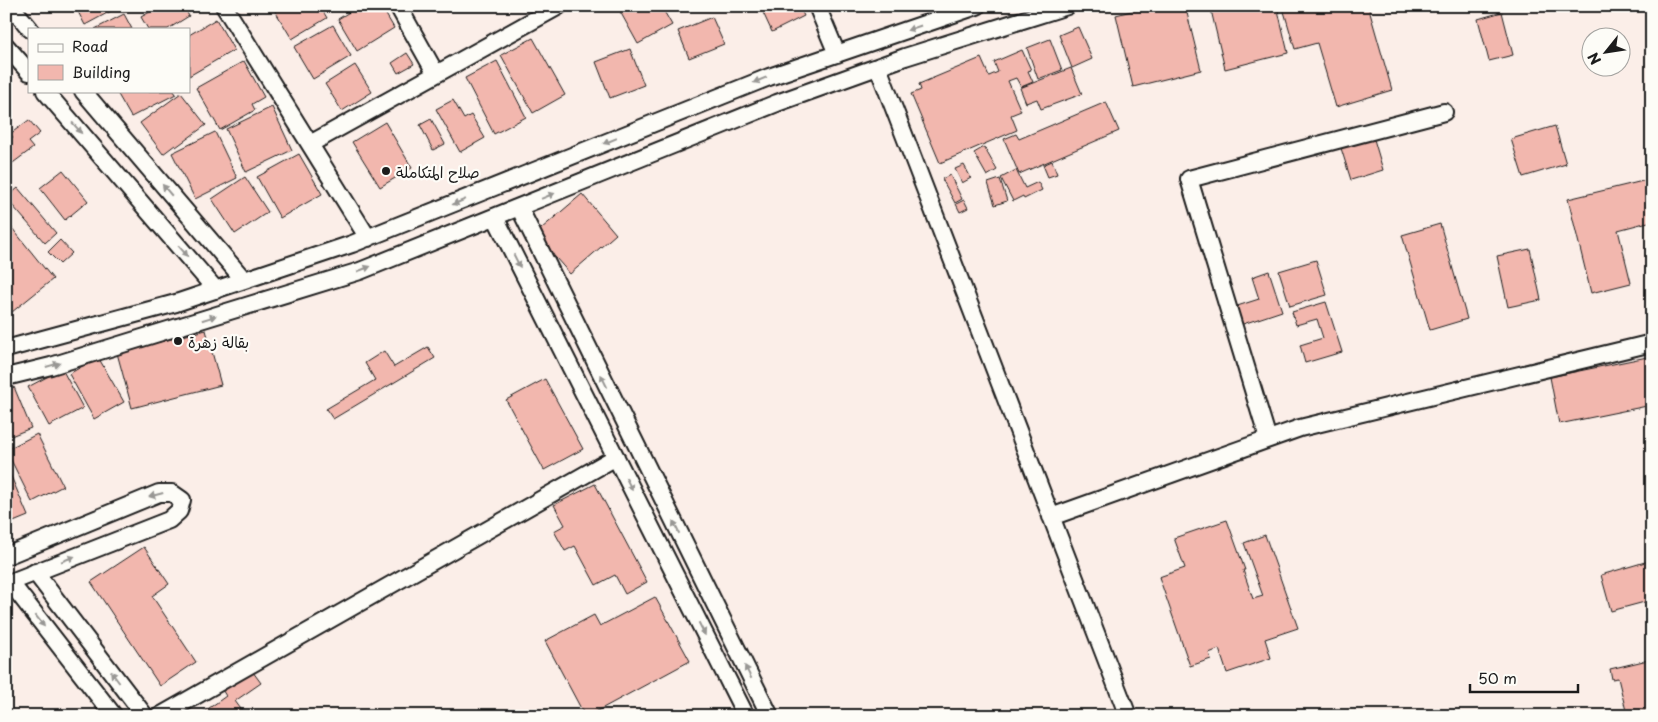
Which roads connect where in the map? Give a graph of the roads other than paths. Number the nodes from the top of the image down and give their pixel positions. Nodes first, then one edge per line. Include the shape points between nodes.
1 (11, 6) edge
2 (224, 6) edge
3 (398, 6) edge
4 (559, 6) edge
5 (817, 6) edge
6 (977, 6) edge
7 (1067, 6) edge
8 (29, 28) edge
9 (6, 46) edge
10 (837, 54) junction
11 (878, 67) junction
12 (28, 71) edge
13 (436, 74) junction
14 (46, 92) edge
15 (84, 92) edge
16 (1444, 112) dead end
17 (310, 144) junction
18 (519, 208) junction
19 (495, 217) junction
20 (368, 238) junction
21 (244, 280) junction
22 (216, 290) junction
23 (1652, 344) edge
24 (9, 345) edge
25 (6, 377) edge
26 (1268, 439) junction
27 (616, 457) junction
28 (1051, 517) junction
29 (6, 556) edge
30 (36, 572) junction
31 (8, 583) edge
32 (114, 716) edge
33 (145, 716) edge
34 (160, 716) edge
35 (746, 716) edge
36 (770, 716) edge
37 (1128, 716) edge

1 - 8 street
2 - 17 street
3 - 13 street
4 - 13 street
5 - 10 street
6 -> 10 street
7 - 11 street
9 - 12 street
10 -> 20 street via 769,77
18 -> 11 street
11 - 28 street
13 - 17 street
14 -> 22 street
21 -> 15 street
16 - 26 street via 1189,179
17 - 20 street
18 - 19 street
36 -> 18 street
25 -> 19 street via 360,271
19 -> 27 street
20 - 21 street
21 - 22 street
22 - 24 street
23 - 26 street via 1300,428
26 - 28 street
27 - 34 street
27 -> 35 street
28 - 37 street
30 -> 29 street via 169,520 179,511 182,500 172,493 159,493
30 - 31 street
33 -> 30 street
31 -> 32 street

